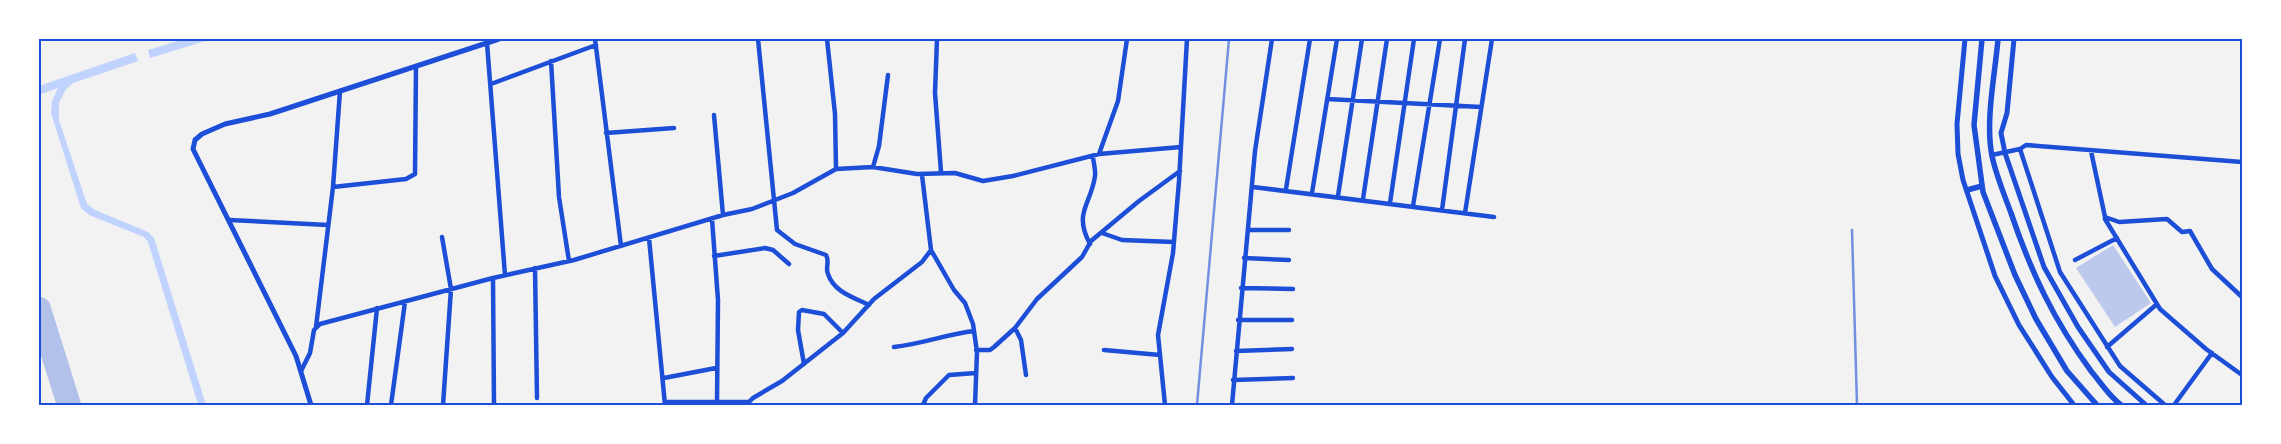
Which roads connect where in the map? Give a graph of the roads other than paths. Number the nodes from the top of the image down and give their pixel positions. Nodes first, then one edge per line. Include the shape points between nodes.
1 (499, 39) edge
2 (595, 39) edge
3 (758, 39) edge
4 (827, 39) edge
5 (937, 39) edge
6 (1127, 39) edge
7 (1187, 39) edge
8 (1272, 39) edge
9 (1310, 39) edge
10 (1337, 39) edge
11 (1362, 39) edge
12 (1387, 39) edge
13 (1414, 39) edge
14 (1440, 39) edge
15 (1465, 39) edge
16 (1492, 39) edge
17 (1965, 39) edge
18 (1982, 39) edge
19 (1998, 39) edge
20 (2014, 39) edge
21 (487, 43) junction
22 (596, 45) junction
23 (551, 60) junction
24 (416, 66) junction
25 (888, 75) dead end
26 (491, 84) junction
27 (340, 92) junction
28 (1327, 99) junction
29 (1352, 100) junction
30 (1378, 102) junction
31 (1405, 104) junction
32 (1430, 105) junction
33 (1457, 106) junction
34 (1481, 107) junction
35 (714, 115) dead end
36 (674, 128) dead end
37 (606, 133) junction
38 (1181, 147) junction
39 (2020, 149) junction
40 (2091, 151) junction
41 (2005, 153) junction
42 (1099, 154) junction
43 (1992, 155) junction
44 (1093, 156) junction
45 (2242, 162) edge
46 (873, 167) junction
47 (836, 169) junction
48 (1180, 171) junction
49 (941, 172) junction
50 (922, 174) junction
51 (1982, 186) junction
52 (333, 187) junction
53 (1252, 189) junction
54 (1286, 189) junction
55 (1967, 190) junction
56 (1312, 193) junction
57 (1338, 196) junction
58 (1363, 200) junction
59 (774, 202) junction
60 (1390, 203) junction
61 (1413, 206) junction
62 (1442, 210) junction
63 (1465, 213) junction
64 (723, 215) junction
65 (1494, 217) dead end
66 (2105, 217) junction
67 (712, 219) junction
68 (229, 220) junction
69 (328, 224) junction
70 (1248, 230) junction
71 (1289, 230) dead end
72 (1102, 233) junction
73 (442, 237) dead end
74 (649, 238) junction
75 (2117, 238) junction
76 (1174, 242) junction
77 (1090, 244) junction
78 (621, 246) junction
79 (931, 250) junction
80 (714, 256) junction
81 (1244, 258) junction
82 (1289, 260) dead end
83 (2075, 260) dead end
84 (569, 261) junction
85 (789, 264) dead end
86 (535, 268) junction
87 (505, 275) junction
88 (493, 278) junction
89 (1241, 288) junction
90 (451, 289) junction
91 (1293, 289) dead end
92 (2242, 297) edge
93 (405, 302) junction
94 (2157, 304) junction
95 (869, 305) junction
96 (377, 308) junction
97 (1238, 320) junction
98 (1292, 320) dead end
99 (316, 326) junction
100 (1015, 328) junction
101 (974, 331) junction
102 (844, 333) junction
103 (894, 347) dead end
104 (2107, 347) junction
105 (1292, 349) dead end
106 (976, 350) junction
107 (1104, 350) dead end
108 (1236, 351) junction
109 (2212, 353) junction
110 (1160, 355) junction
111 (804, 364) junction
112 (716, 368) junction
113 (300, 371) junction
114 (976, 373) junction
115 (1026, 375) dead end
116 (2242, 375) edge
117 (664, 378) junction
118 (1293, 378) dead end
119 (1233, 380) junction
120 (537, 398) dead end
121 (717, 401) junction
122 (665, 404) edge
123 (747, 404) edge
124 (311, 405) edge
125 (367, 405) edge
126 (391, 405) edge
127 (444, 405) edge
128 (494, 405) edge
129 (923, 405) edge
130 (975, 405) edge
131 (1165, 405) edge
132 (1232, 405) edge
133 (2074, 405) edge
134 (2097, 405) edge
135 (2121, 405) edge
136 (2146, 405) edge
137 (2165, 405) edge
138 (2174, 405) edge

1 - 21 street
2 - 22 street
3 - 59 street
4 - 47 street via 835,114
5 - 49 street via 935,93
6 - 42 street via 1118,102
7 - 38 street
8 - 53 street
9 - 54 street
10 - 28 street
11 - 29 street
12 - 30 street
13 - 31 street
14 - 32 street
15 - 33 street
16 - 34 street
17 - 55 street via 1957,138
18 - 51 main road via 1974,125
19 - 43 main road via 1990,128
20 - 41 street via 2002,133
21 - 24 street
21 - 26 street
22 - 23 street
22 - 37 street
23 - 26 street
23 - 84 street via 558,186
24 - 27 street
24 - 52 street via 415,174 406,179
25 - 46 street via 879,146
26 - 87 street
27 - 52 street
27 - 68 street via 225,124 195,140 193,149
28 - 29 street
28 - 56 street
29 - 30 street
29 - 57 street
30 - 31 street
30 - 58 street
31 - 32 street
31 - 60 street
32 - 33 street
32 - 61 street
33 - 34 street
33 - 62 street
34 - 63 street
35 - 64 street
36 - 37 street
37 - 78 street
38 - 42 street
38 - 48 street
39 - 40 street via 2026,145
39 - 41 street
39 - 104 street via 2060,272
40 - 45 street
40 - 66 street
41 - 43 street
41 - 136 street via 2044,267 2078,327 2109,372
42 - 44 street
43 - 135 main road via 2030,268 2051,311 2083,359
44 - 49 street via 983,181
44 - 77 street via 1095,176 1084,206 1082,225
46 - 47 street
46 - 50 street
47 - 59 street
48 - 72 street
48 - 76 street
49 - 50 street
50 - 79 street
51 - 55 main road
51 - 134 main road via 2015,275 2036,319 2067,371
52 - 69 street
53 - 54 street
53 - 70 street
54 - 56 street
55 - 133 street via 1995,276 2052,377
56 - 57 street
57 - 58 street
58 - 60 street
59 - 64 street
59 - 95 street via 777,230 796,244 826,255 829,261 827,274 835,287
60 - 61 street
61 - 62 street
62 - 63 street
63 - 65 street
64 - 67 street
66 - 75 street
66 - 92 street via 2119,222 2167,219 2182,232 2190,231 2212,269
67 - 74 street
67 - 80 street
68 - 69 street
68 - 113 street via 296,356
69 - 99 street
70 - 71 street
70 - 81 street
72 - 76 street via 1122,240
72 - 77 street
73 - 90 street
74 - 78 street
74 - 117 street
75 - 83 street
75 - 94 street
76 - 110 street via 1159,328
77 - 100 street via 1082,257 1037,299
78 - 84 street
79 - 95 street via 922,262
79 - 101 street via 970,312
80 - 85 street via 765,248 773,250
80 - 112 street via 718,300
81 - 82 street
81 - 89 street
84 - 86 street
86 - 87 street
86 - 120 street
87 - 88 street
88 - 90 street
88 - 128 street
89 - 91 street
89 - 97 street
90 - 93 street
90 - 127 street
93 - 96 street
93 - 126 street
94 - 104 street
94 - 109 street
95 - 102 street
96 - 99 street
96 - 125 street
97 - 98 street
97 - 108 street
99 - 113 street via 310,353
100 - 106 street via 992,349
100 - 115 street via 1021,340
101 - 103 street
101 - 106 street
102 - 111 street
102 - 111 street via 824,314 799,312 798,330
104 - 137 street via 2120,366
105 - 108 street
106 - 114 street
107 - 110 street
108 - 119 street
109 - 116 street
109 - 138 street
110 - 131 street
111 - 123 street
112 - 117 street
112 - 121 street
113 - 124 street
114 - 129 street via 949,374
114 - 130 street
117 - 122 street
118 - 119 street
119 - 132 street
121 - 122 street
121 - 123 street

